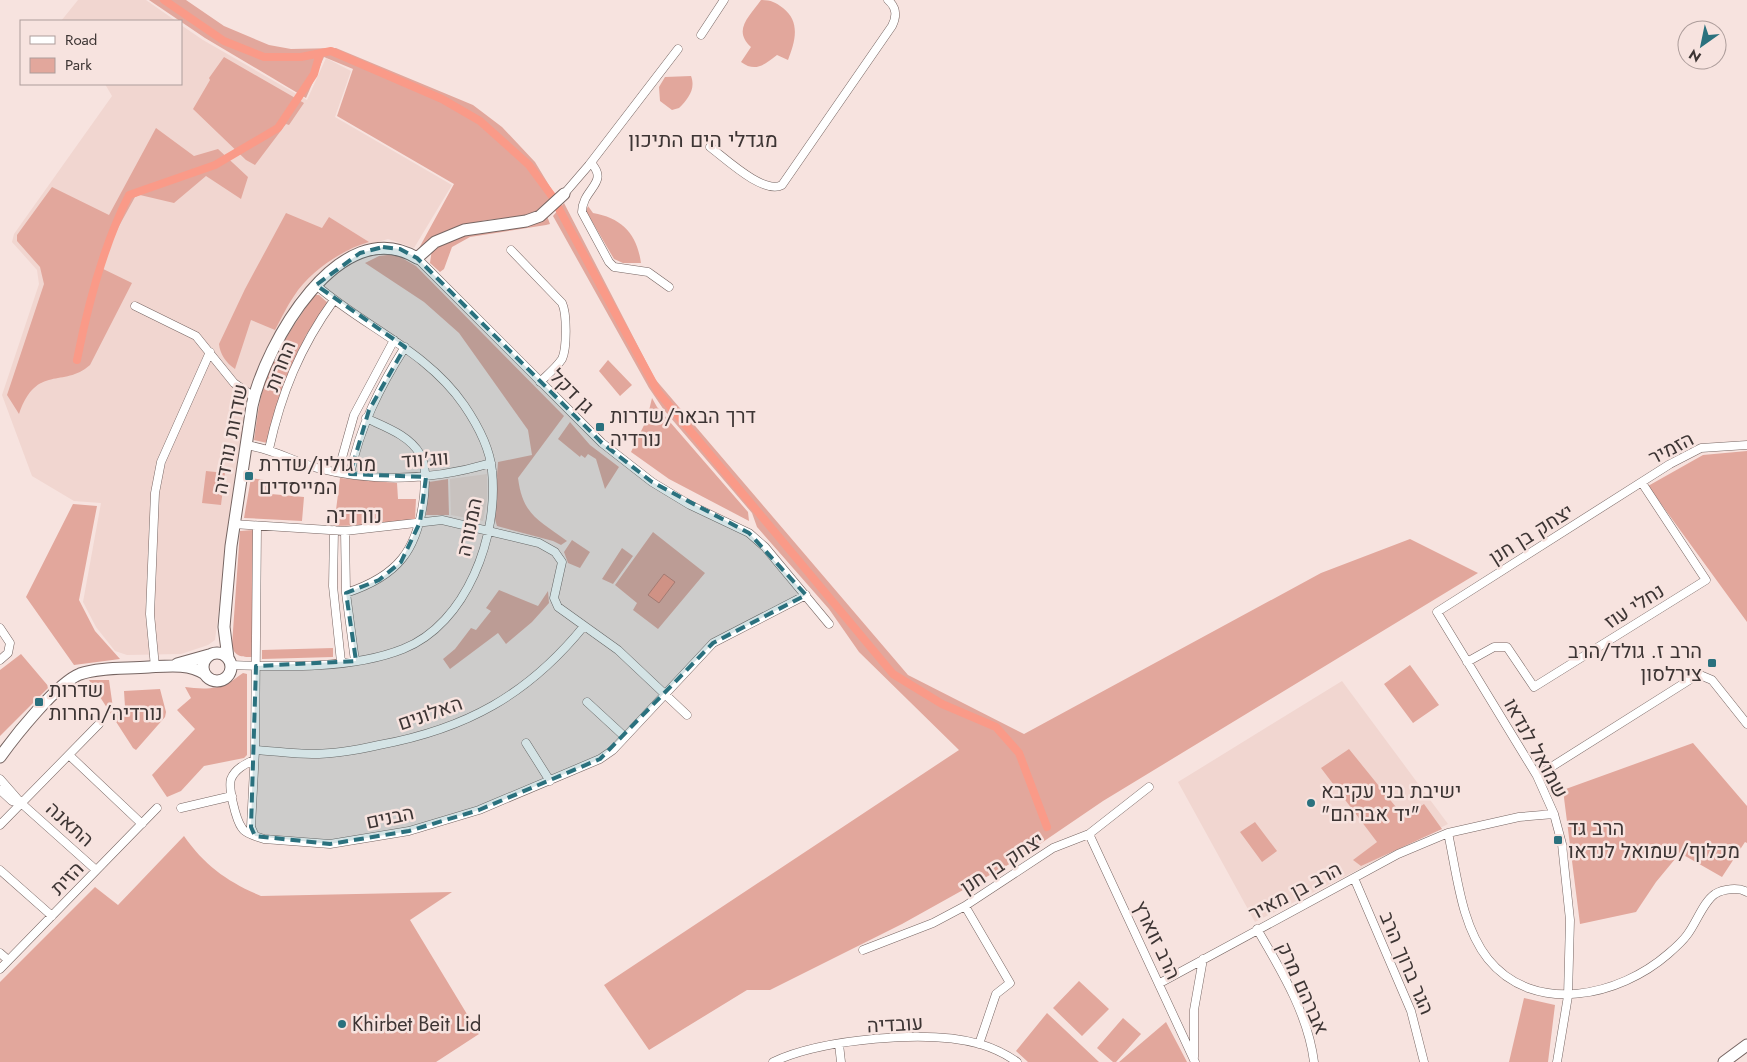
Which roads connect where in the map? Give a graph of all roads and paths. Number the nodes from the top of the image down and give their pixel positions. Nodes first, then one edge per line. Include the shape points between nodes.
1 (724, 0) edge
2 (888, 0) edge
3 (701, 35) dead end
4 (678, 49) dead end
5 (710, 147) dead end
6 (591, 163) junction
7 (564, 194) joint
8 (511, 250) dead end
9 (417, 258) junction
10 (316, 285) junction
11 (669, 287) dead end
12 (334, 300) junction
13 (135, 306) dead end
14 (394, 340) junction
15 (405, 347) junction
16 (210, 352) junction
17 (540, 382) junction
18 (254, 397) junction
19 (366, 418) junction
20 (245, 445) junction
21 (1747, 445) edge
22 (269, 449) junction
23 (492, 466) junction
24 (338, 472) junction
25 (475, 472) dead end
26 (350, 474) junction
27 (425, 477) junction
28 (1642, 483) junction
29 (420, 522) junction
30 (233, 524) junction
31 (257, 526) junction
32 (334, 530) junction
33 (488, 530) junction
34 (345, 531) junction
35 (346, 593) junction
36 (806, 595) junction
37 (1437, 612) joint
38 (829, 624) dead end
39 (584, 626) junction
40 (224, 627) junction
41 (0, 628) edge
42 (211, 654) junction
43 (0, 660) edge
44 (356, 661) junction
45 (230, 662) junction
46 (341, 662) junction
47 (1467, 662) junction
48 (170, 666) junction
49 (256, 666) junction
50 (155, 667) junction
51 (205, 674) junction
52 (665, 695) junction
53 (587, 702) dead end
54 (686, 716) dead end
55 (99, 724) dead end
56 (1747, 724) edge
57 (20, 730) junction
58 (625, 737) junction
59 (526, 744) dead end
60 (0, 746) edge
61 (255, 750) junction
62 (69, 755) junction
63 (0, 757) edge
64 (254, 760) junction
65 (1537, 776) junction
66 (0, 779) edge
67 (550, 781) junction
68 (1149, 787) dead end
69 (0, 790) edge
70 (232, 796) junction
71 (21, 803) junction
72 (157, 808) dead end
73 (181, 808) dead end
74 (1554, 814) junction
75 (142, 824) junction
76 (0, 825) edge
77 (1089, 834) junction
78 (1448, 834) junction
79 (255, 836) junction
80 (0, 870) edge
81 (96, 870) junction
82 (1354, 878) junction
83 (1747, 892) edge
84 (966, 906) junction
85 (52, 916) junction
86 (1257, 929) junction
87 (863, 950) dead end
88 (0, 953) edge
89 (1203, 958) junction
90 (8, 960) junction
91 (0, 969) edge
92 (1160, 982) junction
93 (1568, 996) junction
94 (840, 1044) junction
95 (979, 1044) junction
96 (1747, 1045) edge
97 (1007, 1059) edge
98 (773, 1062) edge
99 (841, 1062) edge
100 (1017, 1062) edge
101 (1194, 1062) edge
102 (1314, 1062) edge
103 (1424, 1062) edge
104 (1557, 1062) edge
105 (1724, 1062) edge

1 - 3 street
2 - 5 street via 896,12 892,26 782,185 777,188 763,185
4 - 6 street
6 - 7 street
6 - 11 street via 599,177 586,196 582,212 609,262 614,267 648,272
7 - 9 street via 540,216 464,230 435,242
8 - 17 street via 562,303 565,311 564,353
9 - 10 street, שדרות נורדיה via 400,249 374,249 346,261
9 - 17 street, גן דקל
10 - 12 street, המנורה
10 - 18 street, שדרות נורדיה via 300,304 282,335
12 - 14 street, המנורה
12 - 22 street, החרות via 303,347 274,426
13 - 16 street via 189,330
14 - 15 street, המנורה
14 - 24 street via 354,416
15 - 19 street via 386,376
15 - 23 street, המנורה via 456,394 478,428
16 - 18 street via 234,383
16 - 50 street via 162,462 154,494 150,614
17 - 36 street, גן דקל via 582,425 641,475 690,505 749,533
18 - 20 street, שדרות נורדיה
19 - 26 street
19 - 27 street via 395,431 411,443 420,454
20 - 22 street, ווג'ווד
20 - 30 street, שדרות נורדיה
21 - 28 street, הזמיר via 1701,448
22 - 24 street, ווג'ווד via 299,462
23 - 25 street
23 - 27 street, ווג'ווד
23 - 33 street, המנורה
24 - 26 street, ווג'ווד
26 - 27 street, ווג'ווד
27 - 29 street
28 - 37 street, יצחק בן חנן
28 - 47 street, נחלי עוז via 1706,580 1534,687 1507,647 1494,647
29 - 33 street via 442,520
29 - 34 street
29 - 35 street via 401,562 379,580
30 - 31 street
30 - 40 street, שדרות נורדיה
31 - 32 street
31 - 49 street
32 - 34 street
32 - 46 street via 333,593
33 - 39 street via 539,543 559,556 562,569 554,602
33 - 44 street, המנורה via 470,584 436,629 404,649
34 - 35 street
35 - 44 street
36 - 38 street, גן דקל
36 - 52 street, הבנים via 713,643
37 - 47 street, שמואל לנדאו
39 - 52 street via 618,650
39 - 61 street, האלונים via 556,659 516,692 435,733 340,752 310,754
40 - 42 street, שדרות נורדיה via 220,644
40 - 45 street, שדרות נורדיה
41 - 43 street via 10,643 10,648
42 - 45 street via 222,653
42 - 48 street
42 - 51 street via 204,663
44 - 46 street, המנורה
45 - 49 street, המנורה
45 - 51 street via 229,674 222,680 214,680
46 - 49 street, המנורה
47 - 65 street, שמואל לנדאו
48 - 50 street
48 - 51 street via 190,668
49 - 61 street
50 - 57 street via 76,676
52 - 54 street
52 - 58 street, הבנים
53 - 58 street
55 - 62 street
56 - 65 street via 1712,680 1700,675
57 - 60 street
57 - 63 street
58 - 67 street, הבנים via 607,755
59 - 67 street
61 - 64 street
62 - 71 street
62 - 75 street
64 - 70 street via 244,765 230,780
64 - 79 street via 251,827
65 - 74 street, שמואל לנדאו
66 - 71 street, התאנה
67 - 79 street, הבנים via 460,817 384,836 330,844
68 - 77 street, יצחק בן חנן
69 - 71 street, התאנה
70 - 73 street
70 - 79 street via 242,830
71 - 76 street
71 - 81 street, התאנה
72 - 75 street, הזית
74 - 78 street, הרב בן מאיר via 1519,817
74 - 93 street, שמואל לנדאו via 1562,844 1570,920
75 - 81 street, הזית
77 - 84 street, יצחק בן חנן via 1053,848
77 - 92 street, הרב זוארץ
78 - 82 street, הרב בן מאיר via 1398,854
78 - 93 street via 1465,911 1474,936 1488,959 1521,984 1551,995
80 - 85 street
81 - 85 street, הזית
82 - 86 street, הרב בן מאיר
82 - 103 street, הגר ברוך הרב via 1411,1011
83 - 93 street via 1724,889 1713,895 1687,935 1643,972 1618,984
84 - 87 street, יצחק בן חנן via 933,923
84 - 95 street via 1010,983 996,994
85 - 90 street, הזית
86 - 89 street, הרב בן מאיר
86 - 102 street, אברהם מרק via 1296,1001 1312,1042
88 - 90 street
89 - 92 street, הרב בן מאיר
89 - 101 street via 1194,1010
90 - 91 street, הזית
92 - 101 street, הרב זוארץ
93 - 104 street, שמואל לנדאו
94 - 95 street, עובדיה via 890,1038 952,1039
94 - 98 street, עובדיה
94 - 99 street
95 - 97 street, עובדיה
96 - 105 street
97 - 100 street, עובדיה

